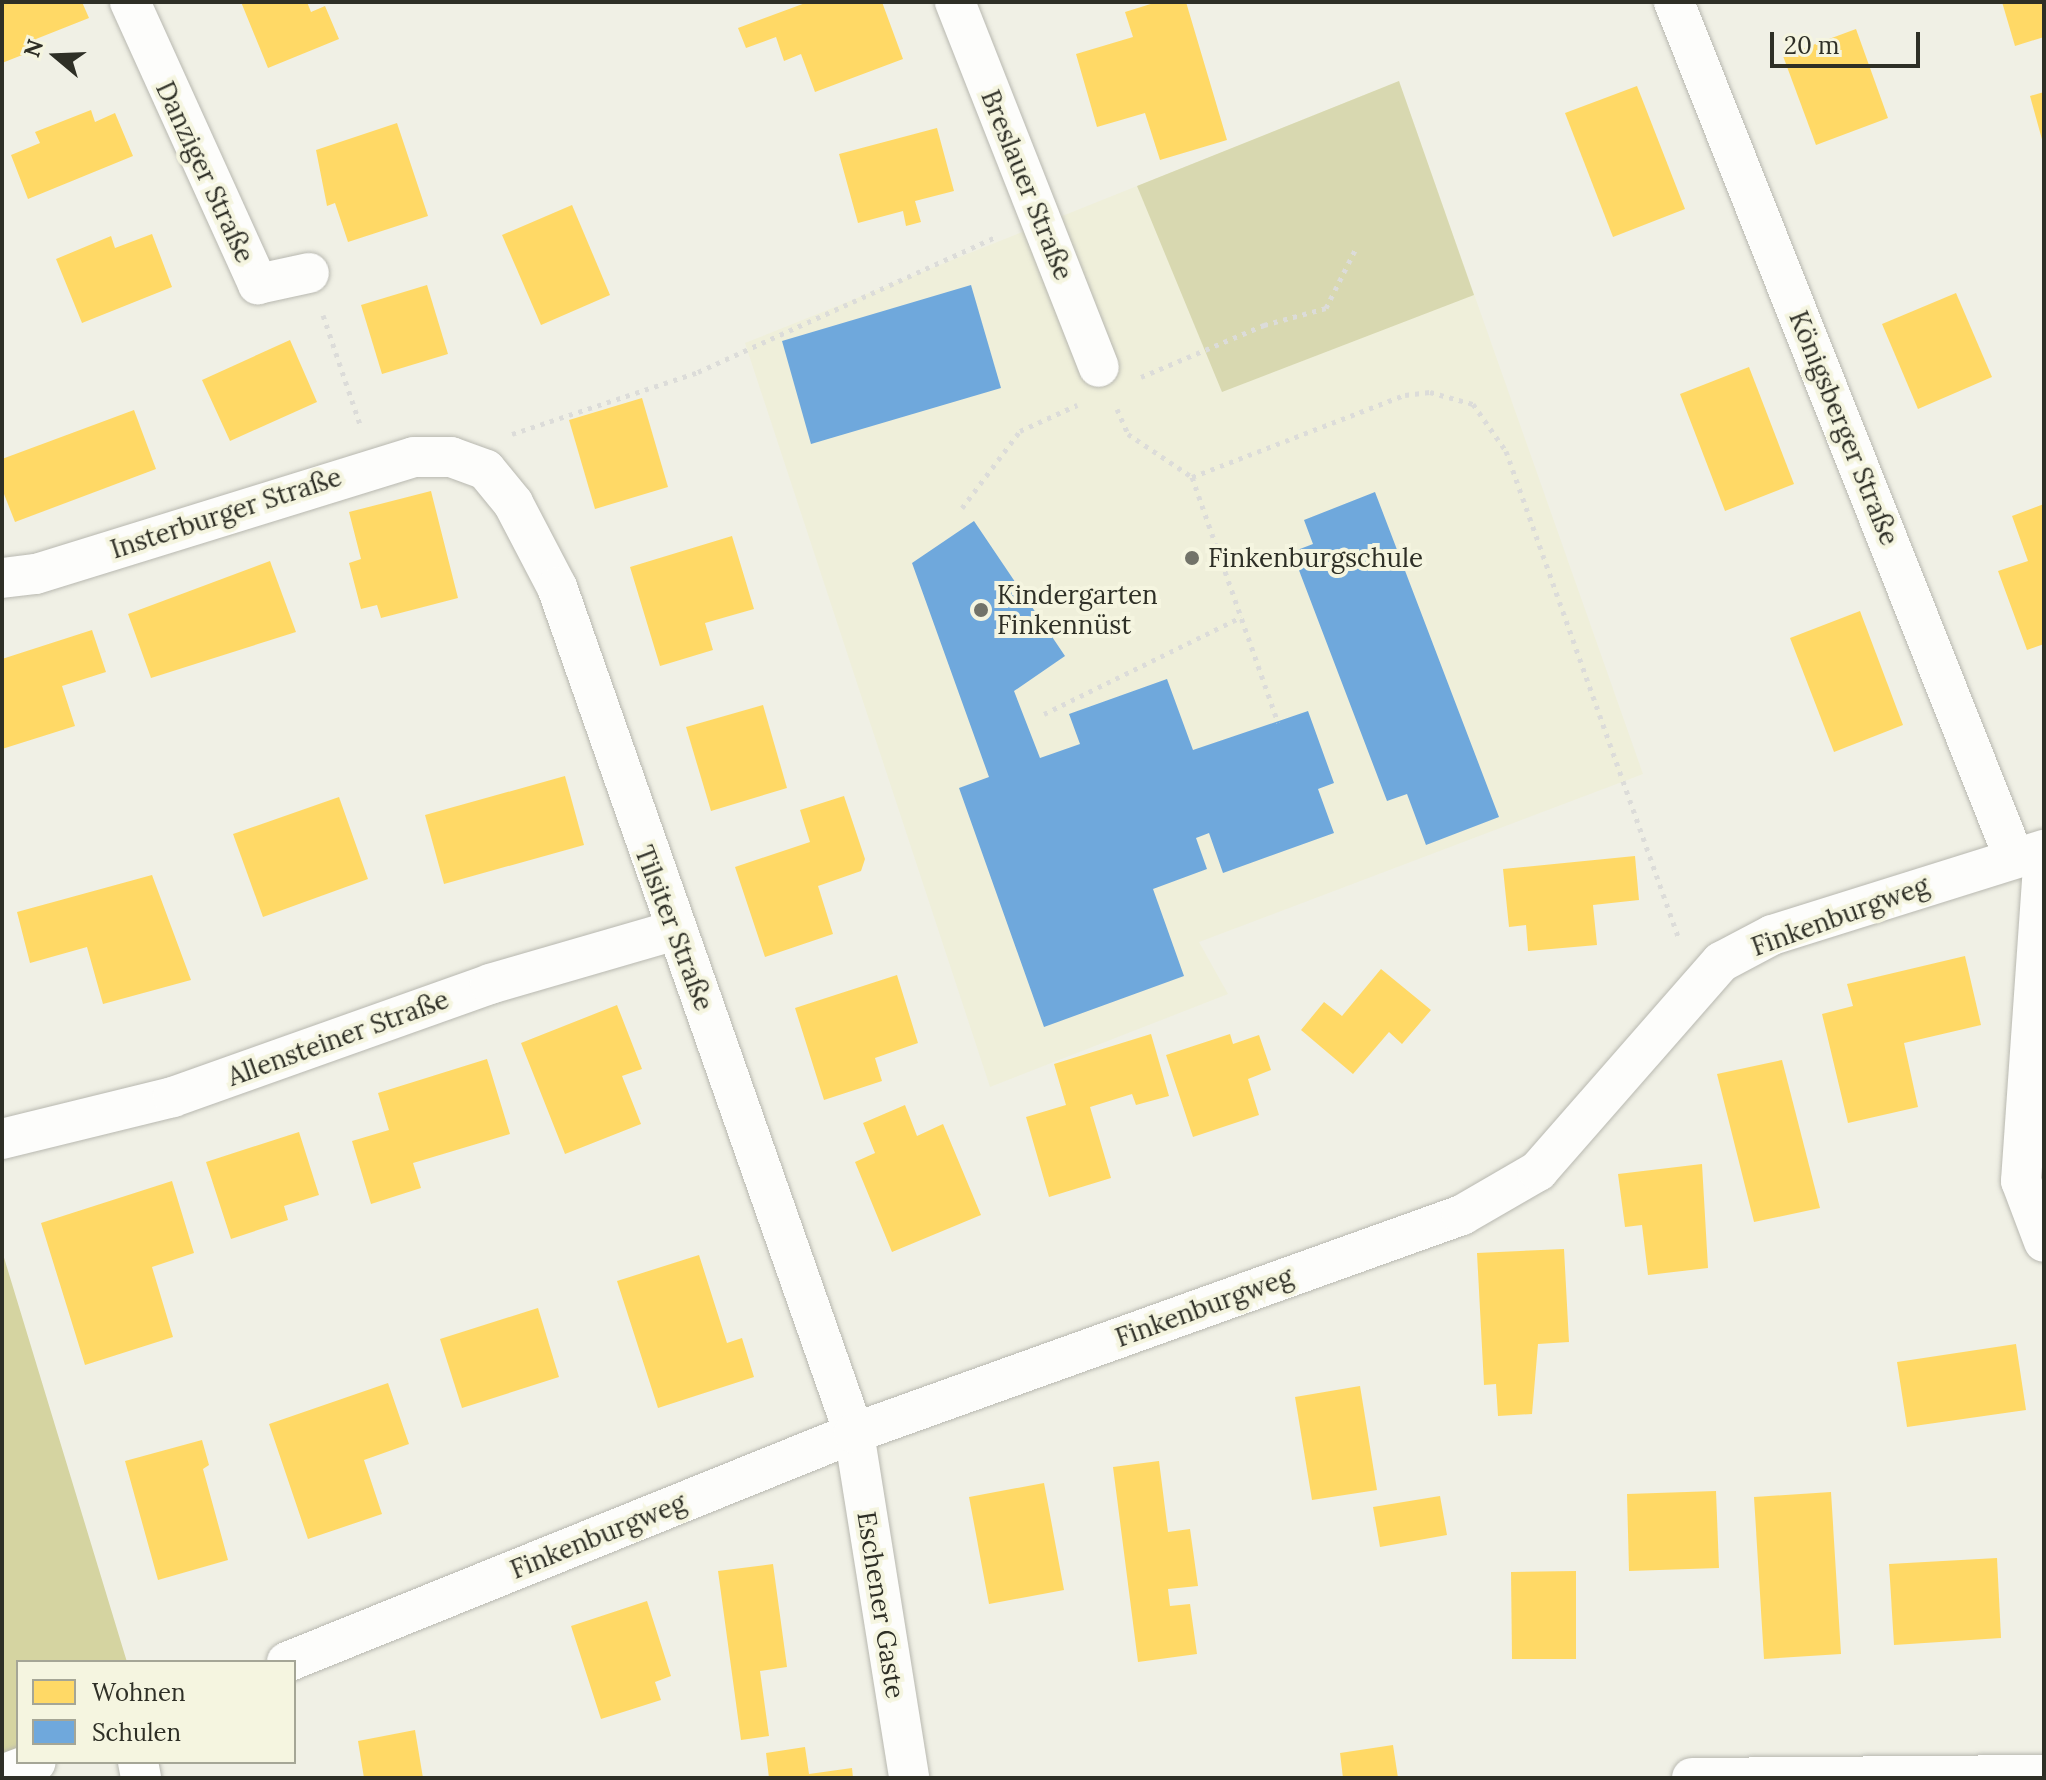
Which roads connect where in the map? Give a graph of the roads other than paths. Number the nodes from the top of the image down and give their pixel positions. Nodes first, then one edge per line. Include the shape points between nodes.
1 (130, 2) edge
2 (955, 2) edge
3 (1674, 2) edge
4 (309, 273) road end
5 (1104, 379) road end
6 (451, 457) joint
7 (2, 578) edge
8 (2034, 852) edge
9 (673, 931) junction
10 (2, 1139) edge
11 (2044, 1242) edge
12 (854, 1433) junction
13 (292, 1660) edge
14 (31, 1764) edge
15 (2, 1775) edge
16 (2044, 1775) edge
17 (909, 1778) edge
18 (1692, 1778) edge

1 - 4 street, Danziger Straße via 258,284
2 - 5 street, Breslauer Straße
3 - 8 street, Königsberger Straße
6 - 7 street, Insterburger Straße via 374,465 36,574
6 - 9 street, Tilsiter Straße via 486,470 504,492 557,587
8 - 11 street via 2021,1181
8 - 12 street, Finkenburgweg via 1772,935 1721,962 1695,985 1538,1171 1496,1199
9 - 10 street, Allensteiner Straße via 490,984 173,1097
9 - 12 street, Tilsiter Straße
12 - 13 street, Finkenburgweg
12 - 17 street, Eschener Gaste
14 - 15 street
16 - 18 street

